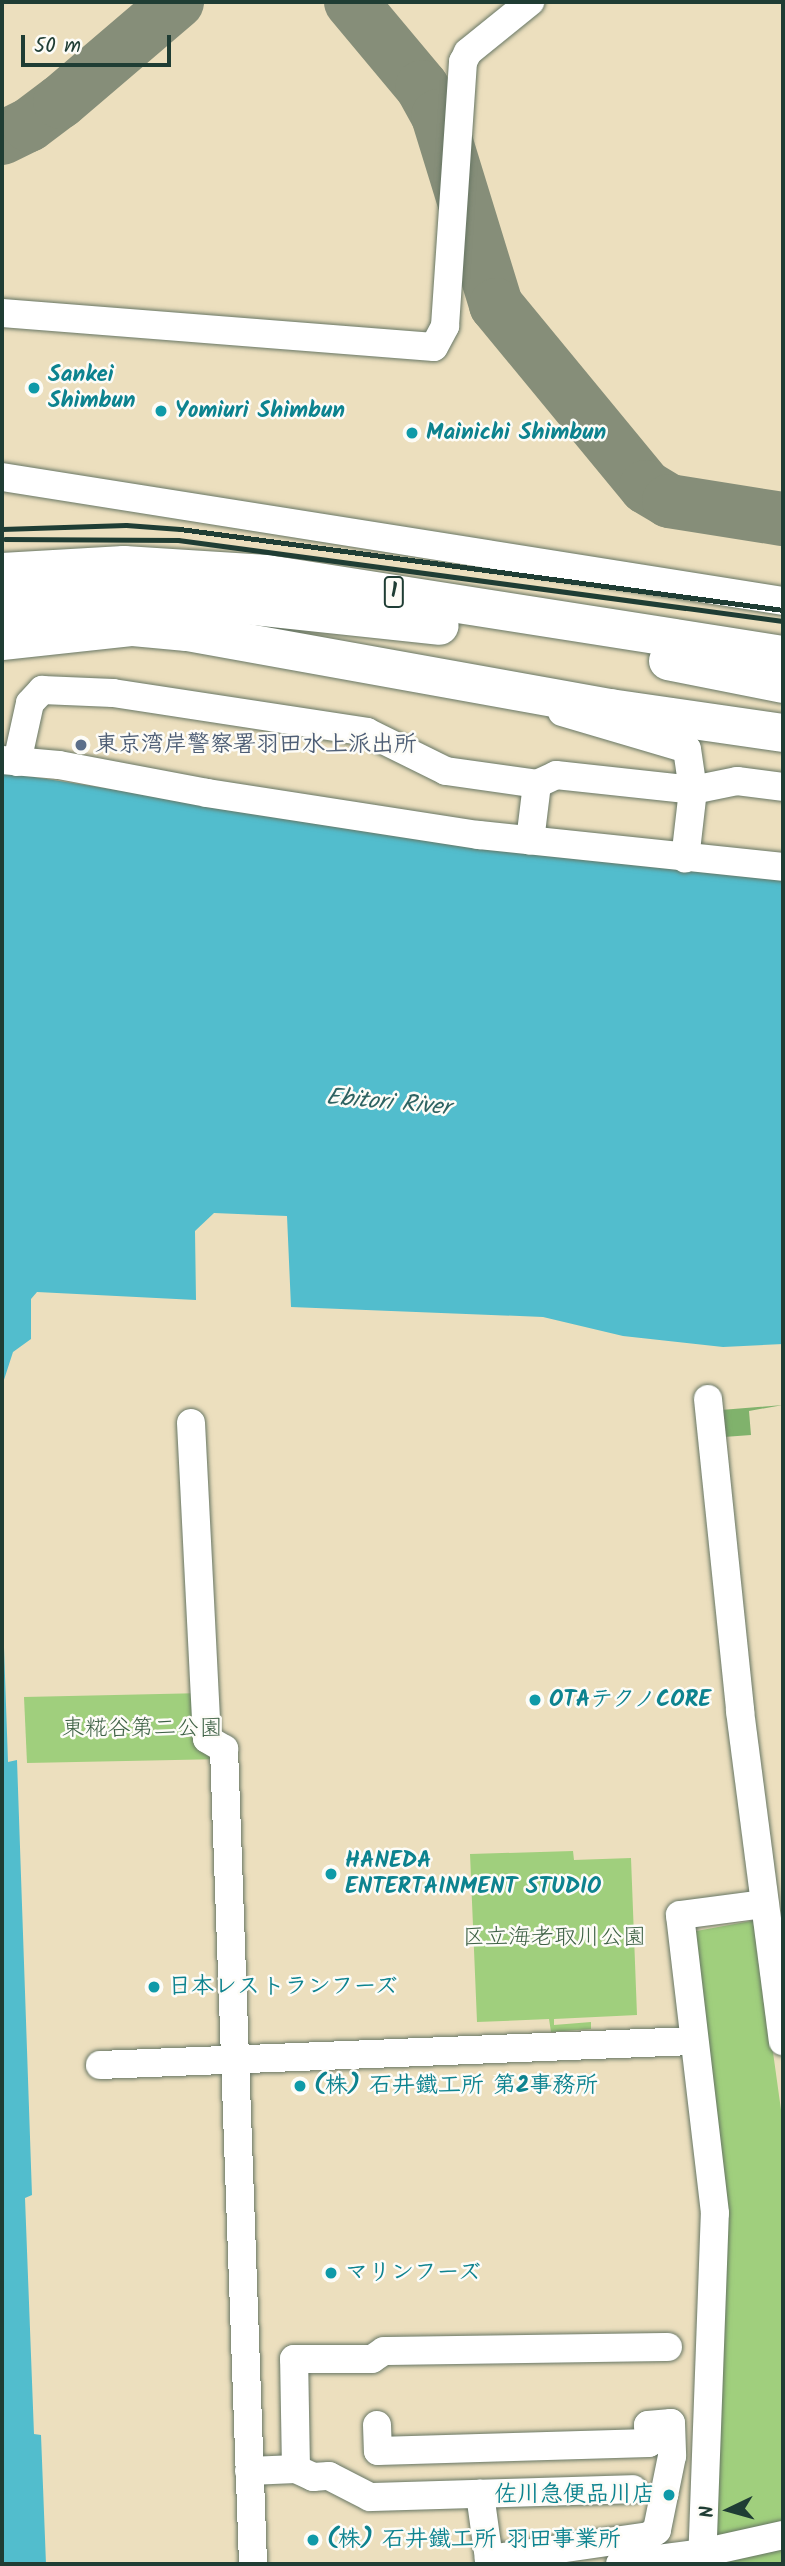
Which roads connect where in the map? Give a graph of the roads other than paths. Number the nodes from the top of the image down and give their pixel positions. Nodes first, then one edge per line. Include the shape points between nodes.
1 (530, 2) edge
2 (2, 313) edge
3 (2, 477) edge
4 (2, 572) edge
5 (189, 599) junction
6 (783, 601) edge
7 (2, 604) edge
8 (503, 609) junction
9 (783, 631) edge
10 (2, 641) edge
11 (783, 655) edge
12 (783, 684) edge
13 (524, 691) junction
14 (783, 731) edge
15 (9, 761) edge
16 (537, 784) junction
17 (783, 788) edge
18 (693, 790) junction
19 (530, 841) junction
20 (685, 859) junction
21 (783, 867) edge
22 (708, 1399) dead end
23 (191, 1423) dead end
24 (757, 1905) junction
25 (693, 2041) junction
26 (783, 2041) edge
27 (237, 2059) junction
28 (100, 2065) dead end
29 (668, 2347) dead end
30 (377, 2425) dead end
31 (296, 2469) junction
32 (249, 2471) junction
33 (632, 2489) dead end
34 (481, 2494) junction
35 (783, 2535) edge
36 (710, 2556) edge
37 (253, 2564) edge
38 (620, 2564) edge

1 - 2 street via 468,52 463,62 445,326 434,347
3 - 6 street
4 - 8 highway, 1 via 111,565 194,567
5 - 7 highway, 1 via 121,596
5 - 12 highway, 1 via 452,627
5 - 14 highway via 390,637
8 - 9 highway
8 - 11 highway, 1
10 - 13 highway via 132,627 314,653
13 - 14 highway
13 - 18 street via 576,719 687,749
15 - 16 street via 30,703 42,690 81,691 367,732 446,771
15 - 19 street
16 - 18 street via 556,775
16 - 19 street
17 - 18 street via 737,781
18 - 20 street
19 - 20 street
20 - 21 street
22 - 24 street
23 - 27 street via 207,1739 224,1749
24 - 25 street via 680,1915
24 - 26 street
25 - 27 street
25 - 36 street via 715,2213
27 - 28 street
27 - 32 street
29 - 31 street via 384,2351 372,2359 294,2359
30 - 34 street via 378,2452 649,2443 648,2425 671,2423 672,2456 657,2530 649,2536 489,2559
31 - 32 street
31 - 34 street via 313,2477 329,2476 370,2497
32 - 37 street
33 - 34 street
35 - 36 street
36 - 38 street

